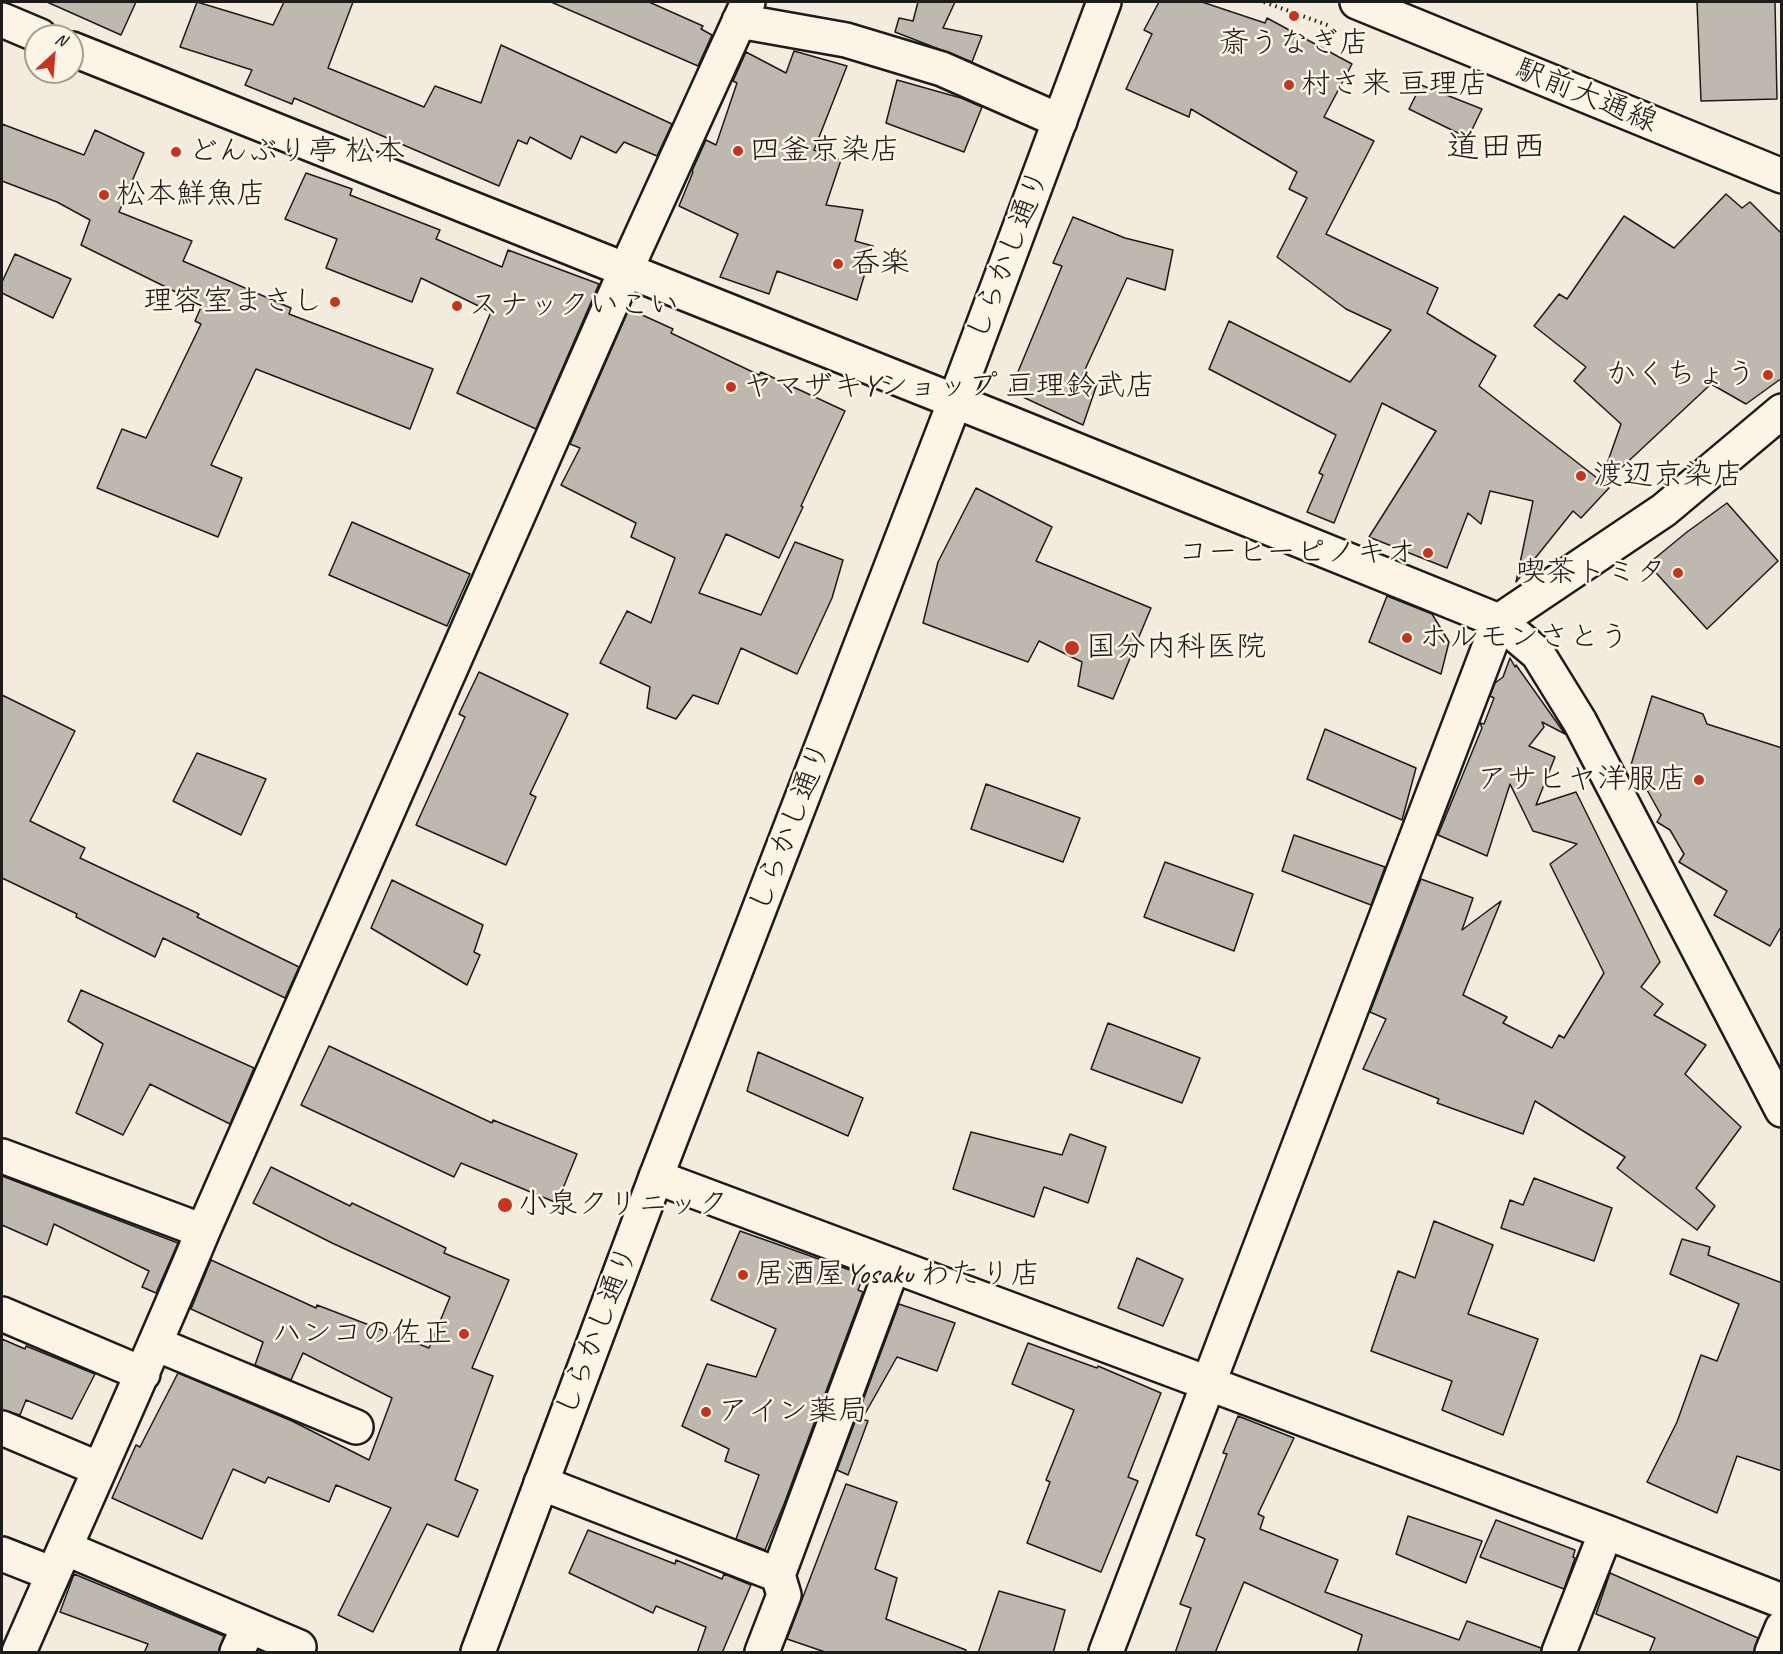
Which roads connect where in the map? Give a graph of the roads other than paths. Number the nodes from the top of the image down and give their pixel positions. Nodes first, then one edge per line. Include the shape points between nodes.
1 (1104, 2) edge
2 (1357, 2) edge
3 (743, 11) edge
4 (2, 20) edge
5 (24, 29) edge
6 (84, 54) edge
7 (1060, 121) junction
8 (1782, 176) edge
9 (627, 270) junction
10 (955, 401) junction
11 (1782, 411) edge
12 (1499, 621) junction
13 (1782, 1110) edge
14 (2, 1156) edge
15 (656, 1177) junction
16 (203, 1231) junction
17 (893, 1266) junction
18 (2, 1314) edge
19 (156, 1344) junction
20 (143, 1374) junction
21 (1209, 1385) junction
22 (356, 1427) dead end
23 (2, 1428) edge
24 (99, 1469) junction
25 (542, 1483) junction
26 (1606, 1532) junction
27 (2, 1554) edge
28 (59, 1561) junction
29 (778, 1575) junction
30 (1782, 1601) edge
31 (1782, 1628) edge
32 (243, 1640) edge
33 (299, 1647) dead end
34 (19, 1653) edge
35 (478, 1653) edge
36 (762, 1653) edge
37 (1106, 1653) edge
38 (1559, 1653) edge
39 (1772, 1653) edge

1 - 7 street, しらかし通り
2 - 8 street, 駅前大通線
3 - 7 street via 942,69
3 - 9 street
4 - 5 street
6 - 9 street
7 - 10 street, しらかし通り
9 - 10 street
9 - 16 street
10 - 12 street
10 - 15 street, しらかし通り
11 - 12 street via 1664,510
12 - 13 street via 1538,654 1580,722
12 - 21 street
14 - 16 street
15 - 17 street
15 - 25 street, しらかし通り
16 - 19 street
17 - 21 street
17 - 29 street
18 - 20 street
19 - 20 street
19 - 22 street
20 - 24 street
21 - 26 street
21 - 37 street
23 - 24 street
24 - 28 street
25 - 29 street
25 - 35 street, しらかし通り
26 - 30 street
26 - 38 street
27 - 28 street
28 - 32 street
28 - 34 street
29 - 36 street via 784,1595
31 - 39 street
32 - 33 street

